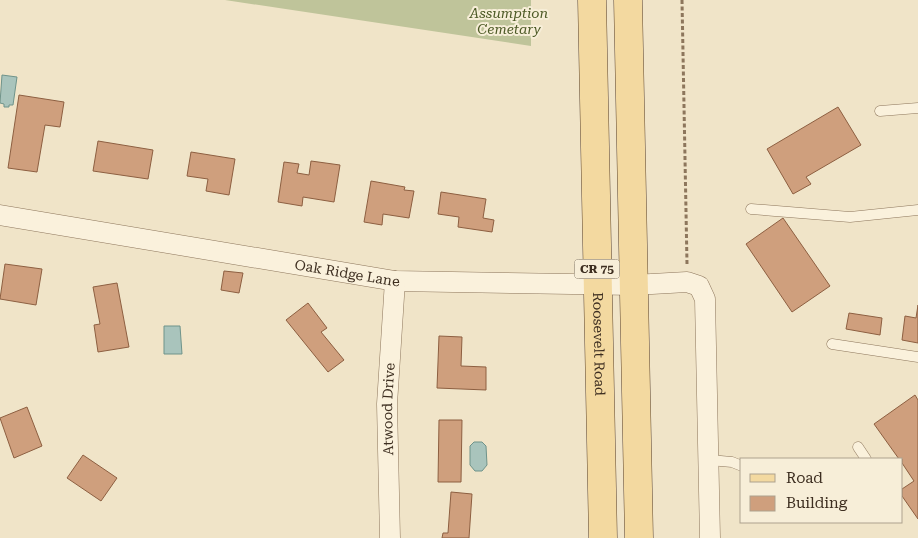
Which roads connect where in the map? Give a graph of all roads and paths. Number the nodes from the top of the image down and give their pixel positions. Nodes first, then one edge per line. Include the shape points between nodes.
1 (592, 0) edge
2 (628, 0) edge
3 (918, 108) edge
4 (880, 111) dead end
5 (751, 209) dead end
6 (918, 210) edge
7 (0, 215) edge
8 (395, 281) junction
9 (598, 284) junction
10 (634, 285) junction
11 (832, 344) dead end
12 (918, 357) edge
13 (858, 447) dead end
14 (865, 458) edge
15 (709, 460) junction
16 (740, 465) edge
17 (390, 538) edge
18 (603, 538) edge
19 (639, 538) edge
20 (710, 538) edge

1 - 9 main road, Roosevelt Road / CR 75
2 - 10 main road, CR 75
3 - 4 lane
5 - 6 lane via 850,217
7 - 8 street, Oak Ridge Lane
8 - 9 street, Oak Ridge Lane
8 - 17 street, Atwood Drive via 387,404
9 - 10 street, Oak Ridge Lane
9 - 18 main road, Roosevelt Road / CR 75
10 - 15 street, Oak Ridge Lane via 687,282 700,286 705,299
10 - 19 main road, CR 75
11 - 12 lane
13 - 14 lane
15 - 16 lane
15 - 20 street

